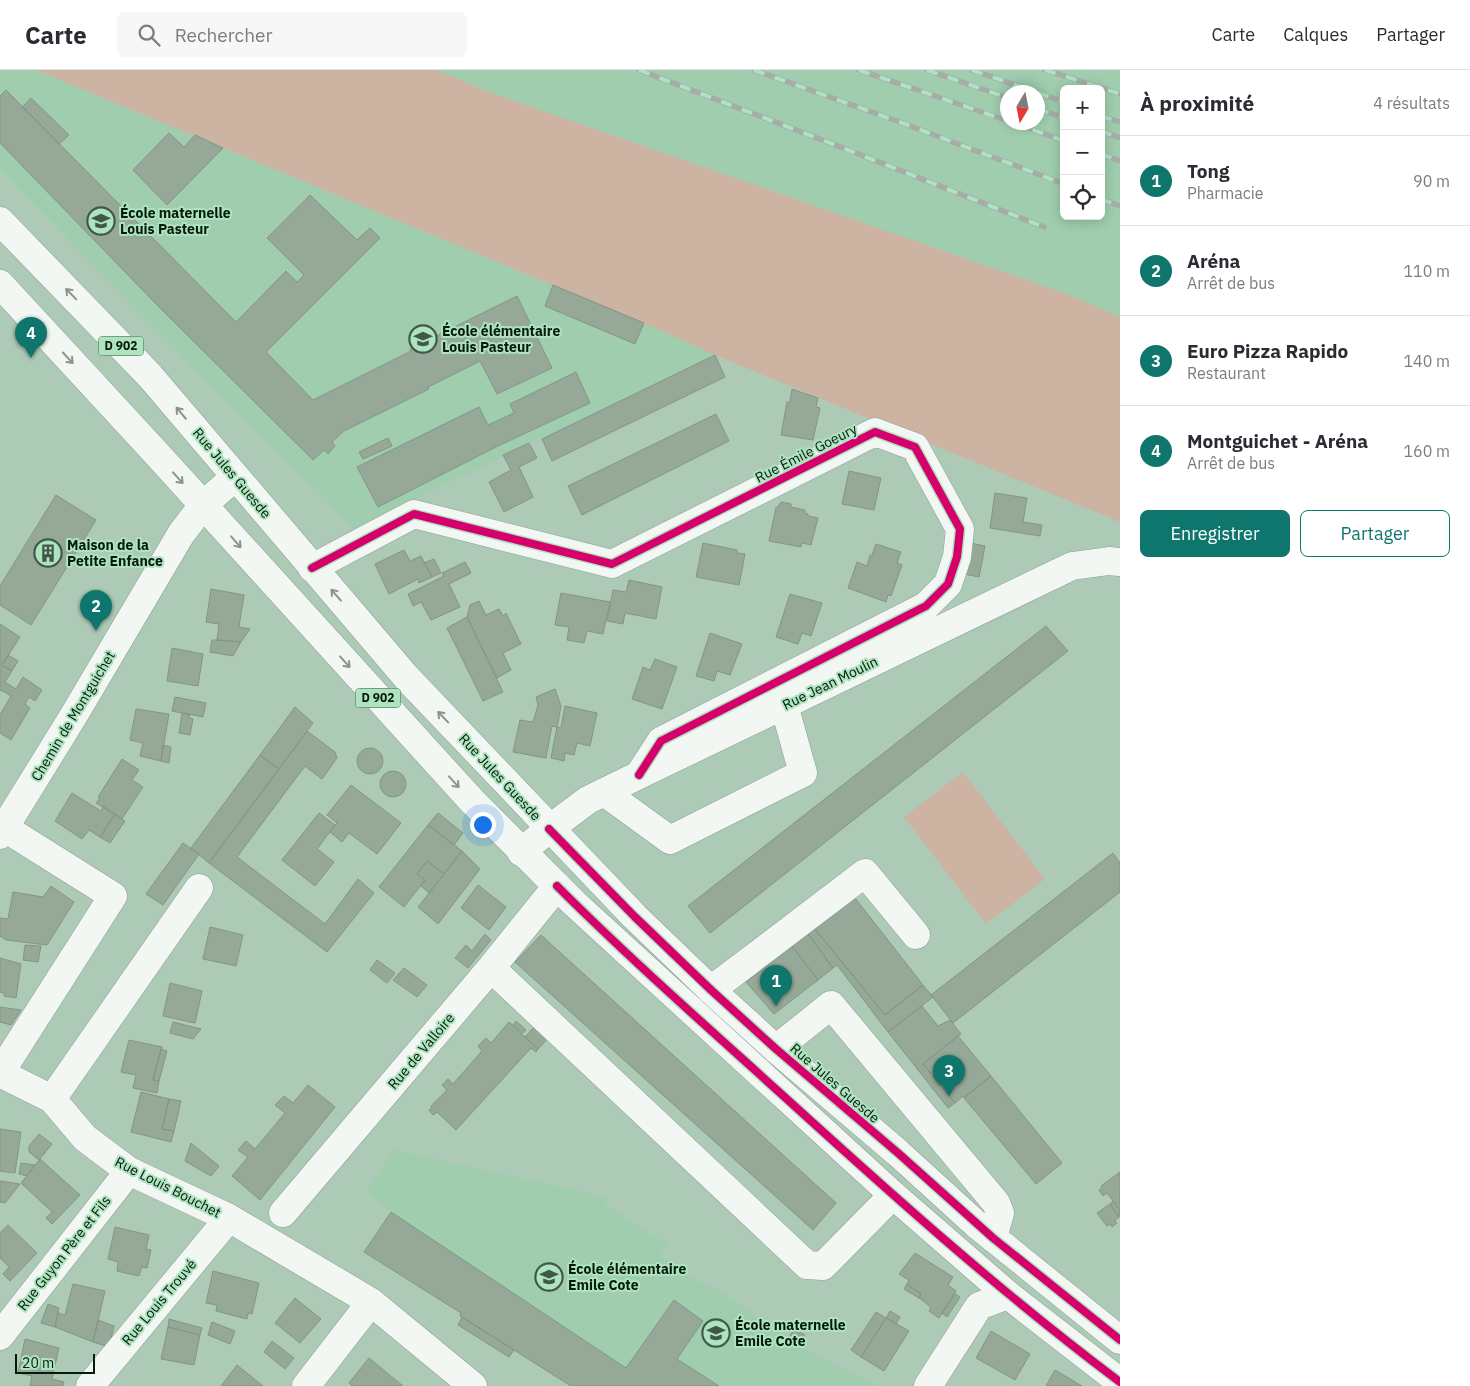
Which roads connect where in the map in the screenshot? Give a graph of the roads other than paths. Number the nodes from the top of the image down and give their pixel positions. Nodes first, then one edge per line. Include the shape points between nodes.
1 (0, 221) edge
2 (0, 284) edge
3 (235, 477) junction
4 (203, 505) junction
5 (1120, 562) edge
6 (312, 568) junction
7 (784, 705) junction
8 (639, 775) junction
9 (604, 792) junction
10 (549, 828) junction
11 (2, 832) edge
12 (521, 852) junction
13 (556, 886) junction
14 (199, 888) dead end
15 (916, 935) dead end
16 (491, 968) junction
17 (711, 990) junction
18 (776, 1049) junction
19 (52, 1099) junction
20 (129, 1171) junction
21 (892, 1195) junction
22 (283, 1213) dead end
23 (229, 1218) junction
24 (993, 1238) junction
25 (1008, 1295) junction
26 (371, 1302) junction
27 (0, 1336) edge
28 (1120, 1340) edge
29 (1120, 1382) edge
30 (90, 1386) edge
31 (306, 1386) edge
32 (473, 1386) edge
33 (928, 1386) edge

3 -> 1 street, Rue Jules Guesde / D 902 via 150,376
2 -> 4 street, D 902
3 - 4 street, Chemin de Montguichet
3 - 6 street, Rue Jules Guesde / D 902
4 - 11 street, Chemin de Montguichet via 181,534
4 -> 12 street, D 902
5 - 7 street, Rue Jean Moulin via 1072,566
6 - 8 street, Rue Émile Goeury via 414,514 612,564 875,432 915,448 960,529 957,557 948,584 926,606 661,741
10 -> 6 street, Rue Jules Guesde / D 902 via 407,678
7 - 8 street, Rue Jean Moulin
7 - 9 street via 802,774 670,840
8 - 9 street, Rue Jean Moulin
9 - 10 street, Rue Jean Moulin
10 - 12 street, Rue Jean Moulin
10 - 17 street, Rue Jules Guesde / D 902
11 - 19 street, Rue Louis Bouchet via 113,896 0,1073
12 - 13 street, D 902
13 - 16 street, Rue de Valloire
13 - 21 street, D 902
14 - 19 street
15 - 17 street via 865,873
16 - 21 street via 807,1265 823,1266
16 - 22 street, Rue de Valloire
17 - 18 street, Rue Jules Guesde / D 902
18 - 24 street, Rue Jules Guesde / D 902
18 - 24 street via 831,1004 996,1203 1000,1213
19 - 20 street, Rue Louis Bouchet via 86,1138
20 - 23 street, Rue Louis Bouchet
20 - 27 street, Rue Guyon Père et Fils
21 - 25 street, D 902
23 - 26 street, Rue Louis Bouchet
23 - 30 street, Rue Louis Trouvé
24 - 28 street, Rue Jules Guesde / D 902
25 - 29 street, D 902
25 - 33 street via 979,1306
26 - 31 street
26 - 32 street, Rue Louis Bouchet

